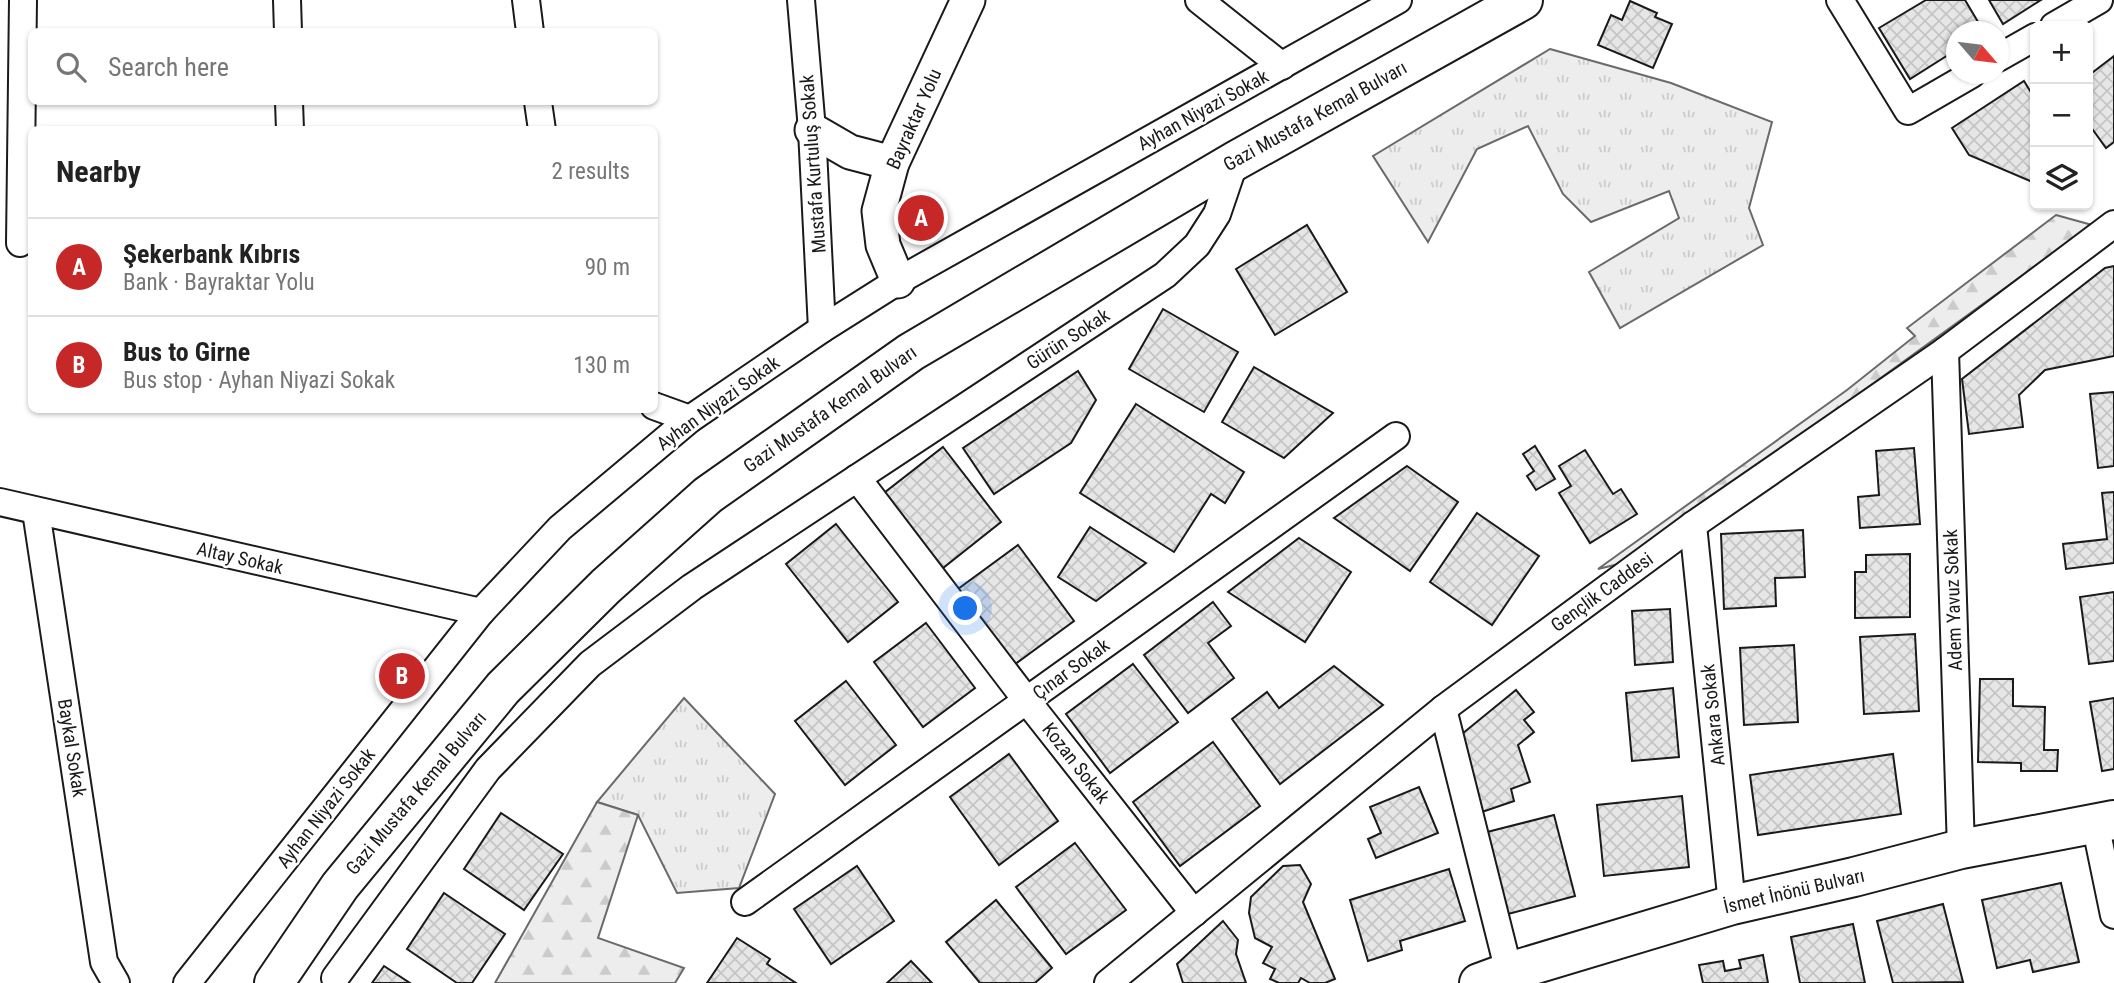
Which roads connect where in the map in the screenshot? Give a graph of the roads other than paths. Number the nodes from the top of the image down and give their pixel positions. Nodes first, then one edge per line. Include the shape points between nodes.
1 (23, 0) edge
2 (287, 0) edge
3 (526, 0) edge
4 (801, 0) edge
5 (968, 0) edge
6 (1199, 0) edge
7 (1398, 0) edge
8 (1523, 0) edge
9 (1840, 0) edge
10 (2099, 0) edge
11 (2063, 21) edge
12 (288, 28) edge
13 (530, 28) edge
14 (2030, 40) edge
15 (2009, 52) edge
16 (1282, 66) junction
17 (1955, 84) edge
18 (289, 105) edge
19 (538, 105) edge
20 (290, 126) edge
21 (541, 126) edge
22 (812, 130) junction
23 (1235, 161) junction
24 (892, 163) junction
25 (2114, 224) edge
26 (17, 243) edge
27 (898, 281) junction
28 (822, 329) junction
29 (1944, 351) junction
30 (658, 407) edge
31 (690, 419) junction
32 (1396, 436) dead end
33 (857, 478) junction
34 (0, 502) edge
35 (36, 511) junction
36 (1693, 525) junction
37 (481, 612) junction
38 (1027, 701) junction
39 (1443, 709) junction
40 (2105, 822) edge
41 (1961, 849) junction
42 (745, 902) dead end
43 (1732, 905) junction
44 (1194, 913) junction
45 (2114, 915) edge
46 (1494, 977) edge
47 (335, 978) dead end
48 (116, 983) edge
49 (187, 983) edge
50 (274, 983) edge
51 (1108, 983) edge

1 - 26 street
2 - 12 street
3 - 13 street
4 - 22 street, Mustafa Kurtuluş Sokak
5 - 24 street, Bayraktar Yolu
6 - 16 street
7 - 16 street, Ayhan Niyazi Sokak
8 - 23 main road, Gazi Mustafa Kemal Bulvarı
9 - 17 street via 1908,111
10 - 11 street
14 - 15 street
16 - 27 street, Ayhan Niyazi Sokak
18 - 20 street
19 - 21 street
22 - 24 street via 850,152
22 - 28 street, Mustafa Kurtuluş Sokak
23 - 33 street, Gürün Sokak via 1217,214 1197,245 1165,275
23 - 50 main road, Gazi Mustafa Kemal Bulvarı via 911,352 708,495 606,586 503,688 340,886
24 - 27 street, Bayraktar Yolu via 879,211 883,245
25 - 29 street, Gençlik Caddesi
27 - 28 street, Ayhan Niyazi Sokak
28 - 31 street, Ayhan Niyazi Sokak
29 - 36 street, Gençlik Caddesi
29 - 41 street, Adem Yavuz Sokak
30 - 31 street
31 - 37 street, Ayhan Niyazi Sokak via 560,528
32 - 38 street, Çınar Sokak
33 - 38 street, Kozan Sokak
33 - 47 street, Gürün Sokak via 692,587 590,664 488,769
34 - 35 street, Altay Sokak
35 - 37 street, Altay Sokak
35 - 48 street, Baykal Sokak via 104,962
36 - 39 street, Gençlik Caddesi
36 - 43 street, Ankara Sokak
37 - 49 street, Ayhan Niyazi Sokak
38 - 42 street, Çınar Sokak
38 - 44 street, Kozan Sokak
39 - 44 street, Gençlik Caddesi
39 - 46 street
40 - 41 main road, İsmet İnönü Bulvarı
40 - 45 street
41 - 43 main road, İsmet İnönü Bulvarı
43 - 46 main road, İsmet İnönü Bulvarı
44 - 51 street, Gençlik Caddesi

